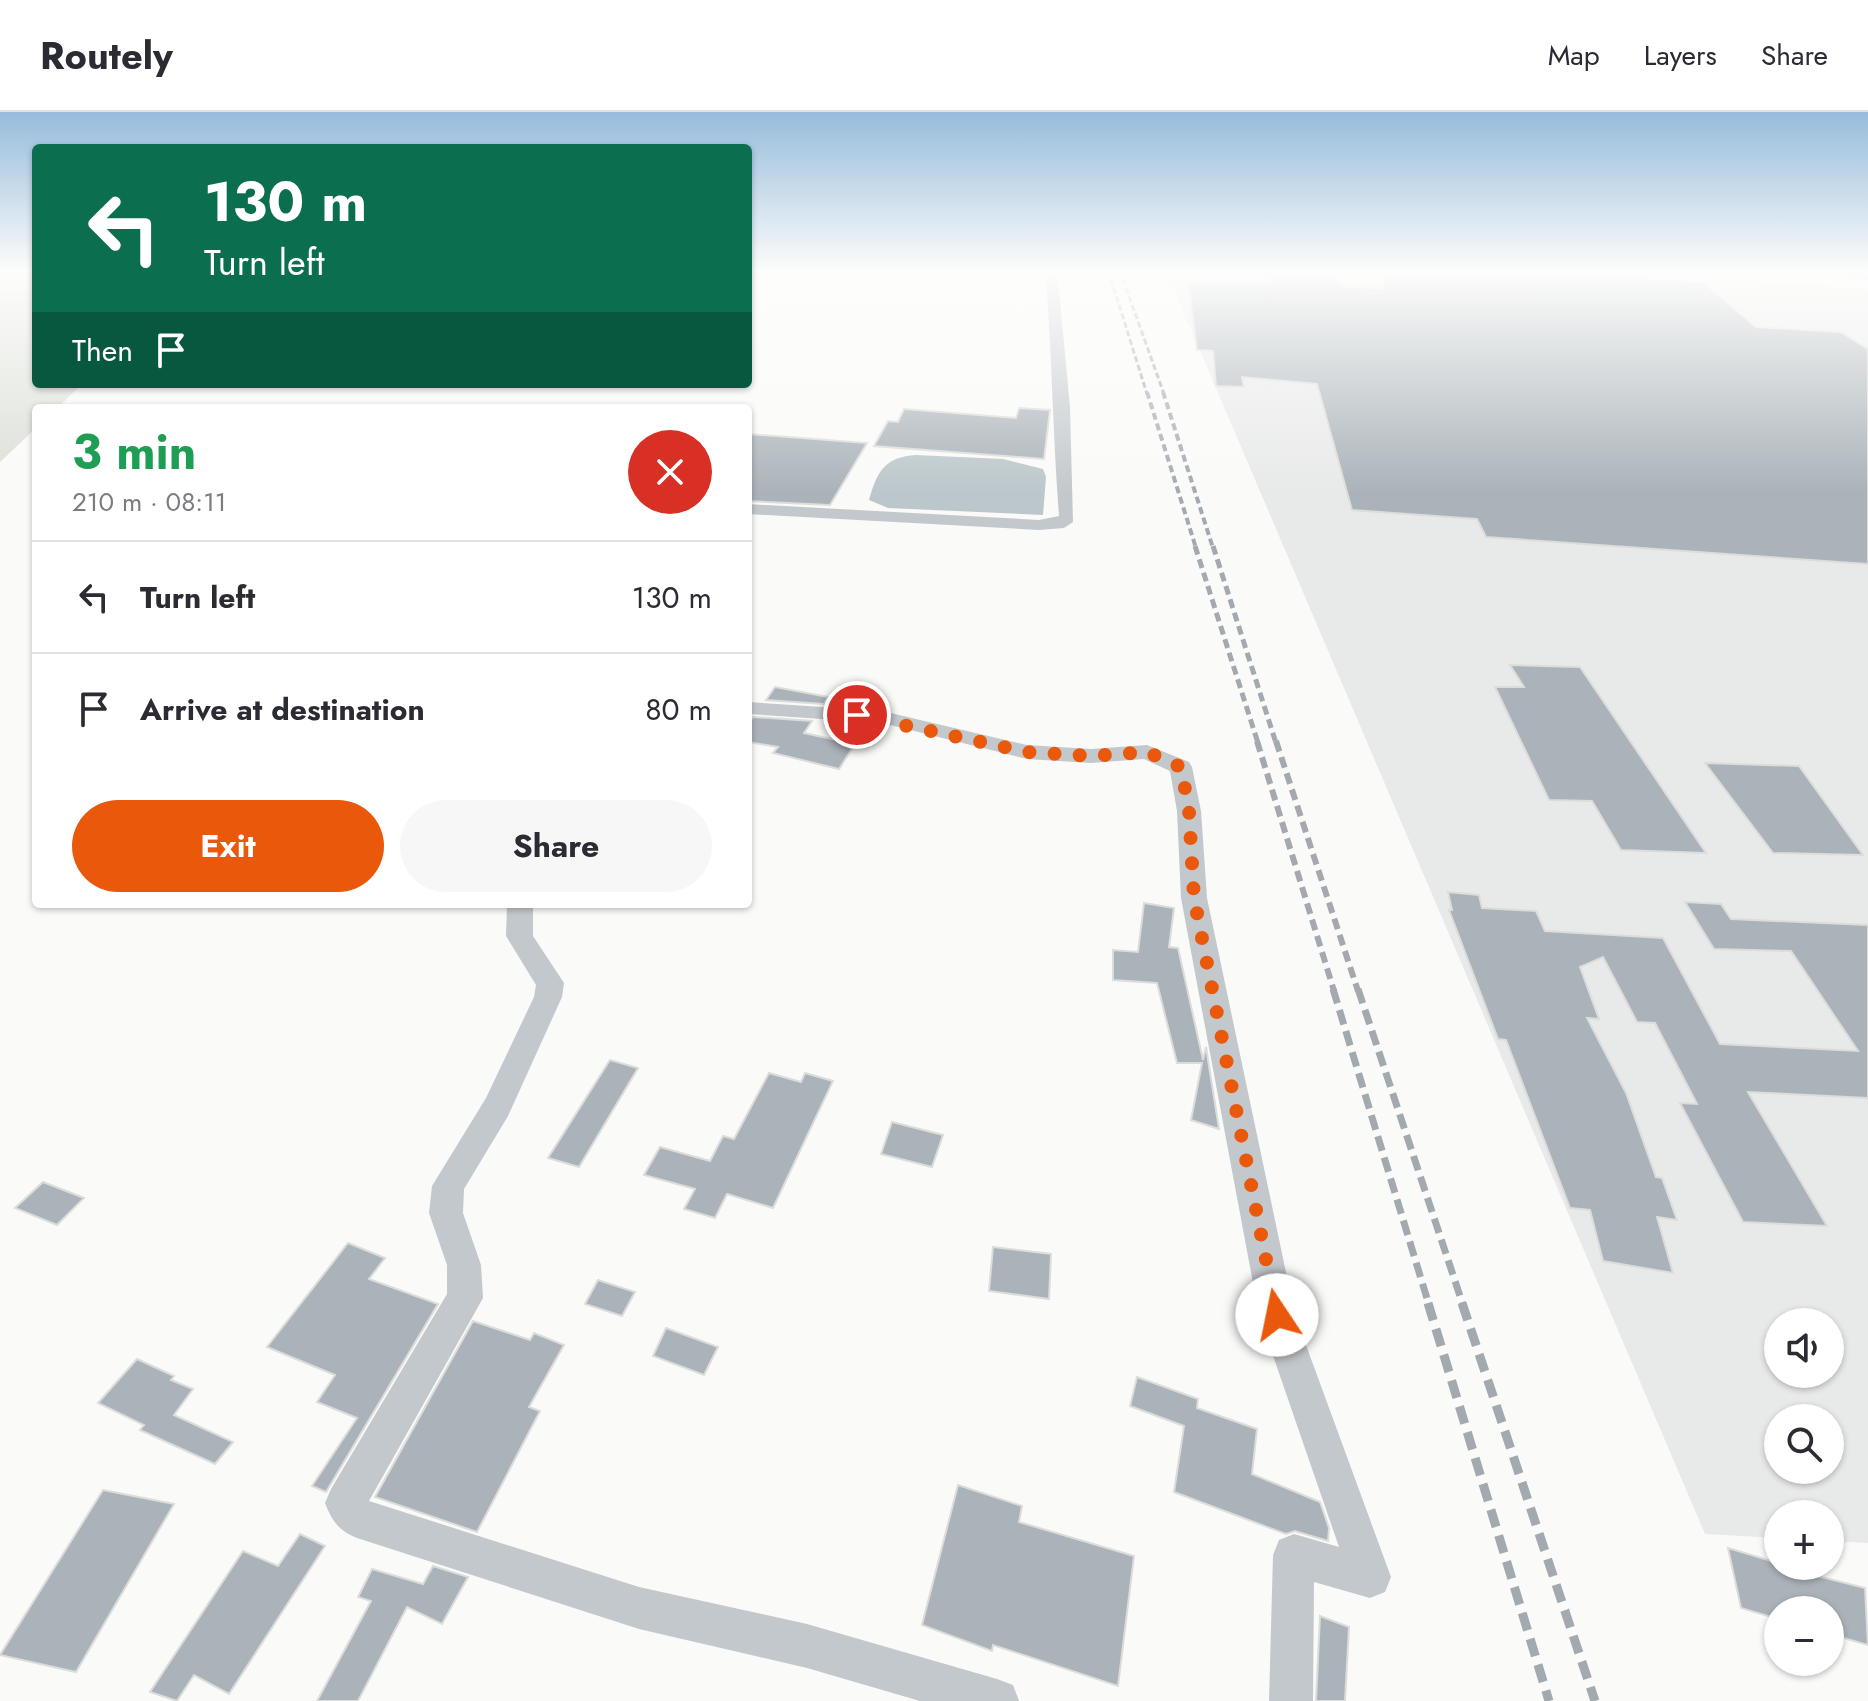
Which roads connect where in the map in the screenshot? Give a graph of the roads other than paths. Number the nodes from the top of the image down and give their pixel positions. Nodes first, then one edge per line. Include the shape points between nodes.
1 (1058, 345) edge
2 (752, 509) edge
3 (752, 708) edge
4 (519, 908) edge
5 (997, 1701) edge
6 (1291, 1701) edge

1 - 2 street via 1067,518 1058,524
3 - 6 street via 882,717 1027,752 1147,752 1181,767 1194,898 1277,1315 1370,1577 1294,1555
4 - 5 street via 515,921 521,942 550,983 497,1107 448,1186 446,1213 464,1265 465,1298 345,1503 357,1518 639,1608 807,1646

